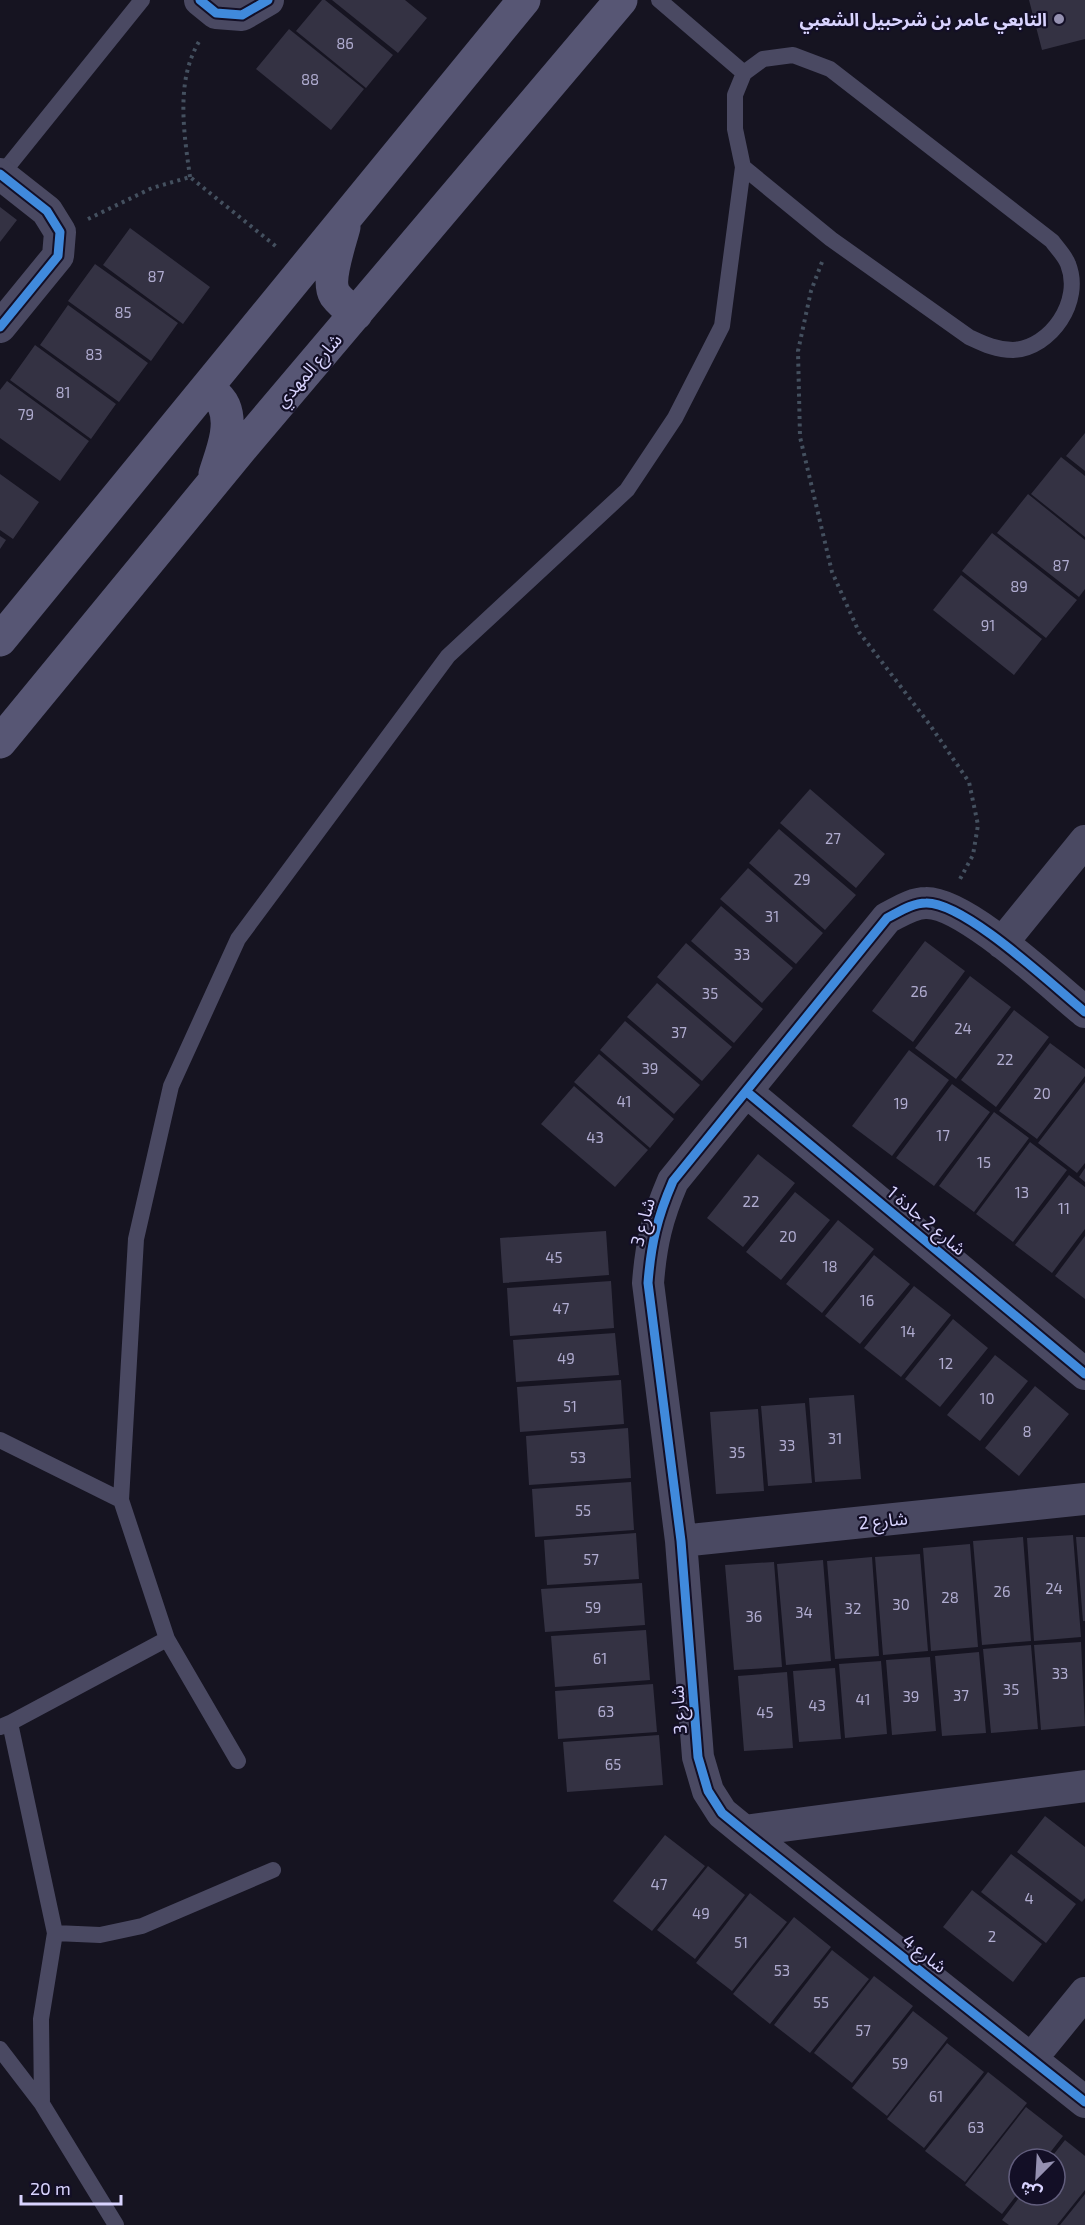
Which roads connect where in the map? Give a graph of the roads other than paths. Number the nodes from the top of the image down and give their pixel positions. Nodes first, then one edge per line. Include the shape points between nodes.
1 (142, 0) edge
2 (268, 0) edge
3 (524, 0) edge
4 (621, 0) edge
5 (659, 0) edge
6 (208, 7) edge
7 (744, 73) junction
8 (743, 167) junction
9 (0, 174) edge
10 (345, 219) junction
11 (1078, 282) edge
12 (356, 314) junction
13 (0, 327) edge
14 (208, 388) junction
15 (210, 487) junction
16 (0, 640) edge
17 (0, 742) edge
18 (1085, 842) edge
19 (1002, 943) junction
20 (1085, 1012) edge
21 (747, 1092) junction
22 (1085, 1374) edge
23 (0, 1440) edge
24 (1085, 1499) edge
25 (121, 1500) junction
26 (681, 1541) junction
27 (167, 1639) junction
28 (5, 1725) edge
29 (238, 1761) dead end
30 (1085, 1786) edge
31 (744, 1831) junction
32 (273, 1870) dead end
33 (55, 1933) junction
34 (1085, 1993) edge
35 (0, 2049) edge
36 (1032, 2058) junction
37 (1085, 2102) edge
38 (42, 2104) junction
39 (116, 2225) edge

1 - 9 lane
2 - 6 street via 242,15
3 - 10 main road
4 - 12 main road, شارع المهدي
5 - 7 lane
7 - 8 lane via 735,95 735,129
7 - 11 lane via 763,59 793,55 830,69 1052,241
8 - 11 lane via 831,239 969,337 994,349 1031,346 1046,337 1060,322
8 - 25 lane via 722,326 675,418 627,490 448,656 238,939 171,1086 136,1239
9 - 13 street via 47,211 60,232 58,256
10 - 12 main road via 332,286
10 - 14 main road
12 - 15 main road, شارع المهدي
14 - 15 main road via 224,404 227,417
14 - 16 main road
15 - 17 main road, شارع المهدي
18 - 19 street
19 - 20 street, شارع 3
19 - 21 street, شارع 3 via 945,906 926,903 887,918
21 - 22 street, شارع 2 جادة 1
21 - 26 street, شارع 3 via 673,1181 650,1247 648,1283
23 - 25 lane
24 - 26 street, شارع 2
25 - 27 lane
26 - 31 street, شارع 3 via 698,1757 708,1791 722,1813
27 - 28 lane
27 - 29 lane
28 - 33 lane
30 - 31 street
31 - 36 street, شارع 4
32 - 33 lane via 142,1926 100,1935
33 - 38 lane via 41,2019
34 - 36 street
35 - 38 lane
36 - 37 street, شارع 4
38 - 39 lane

